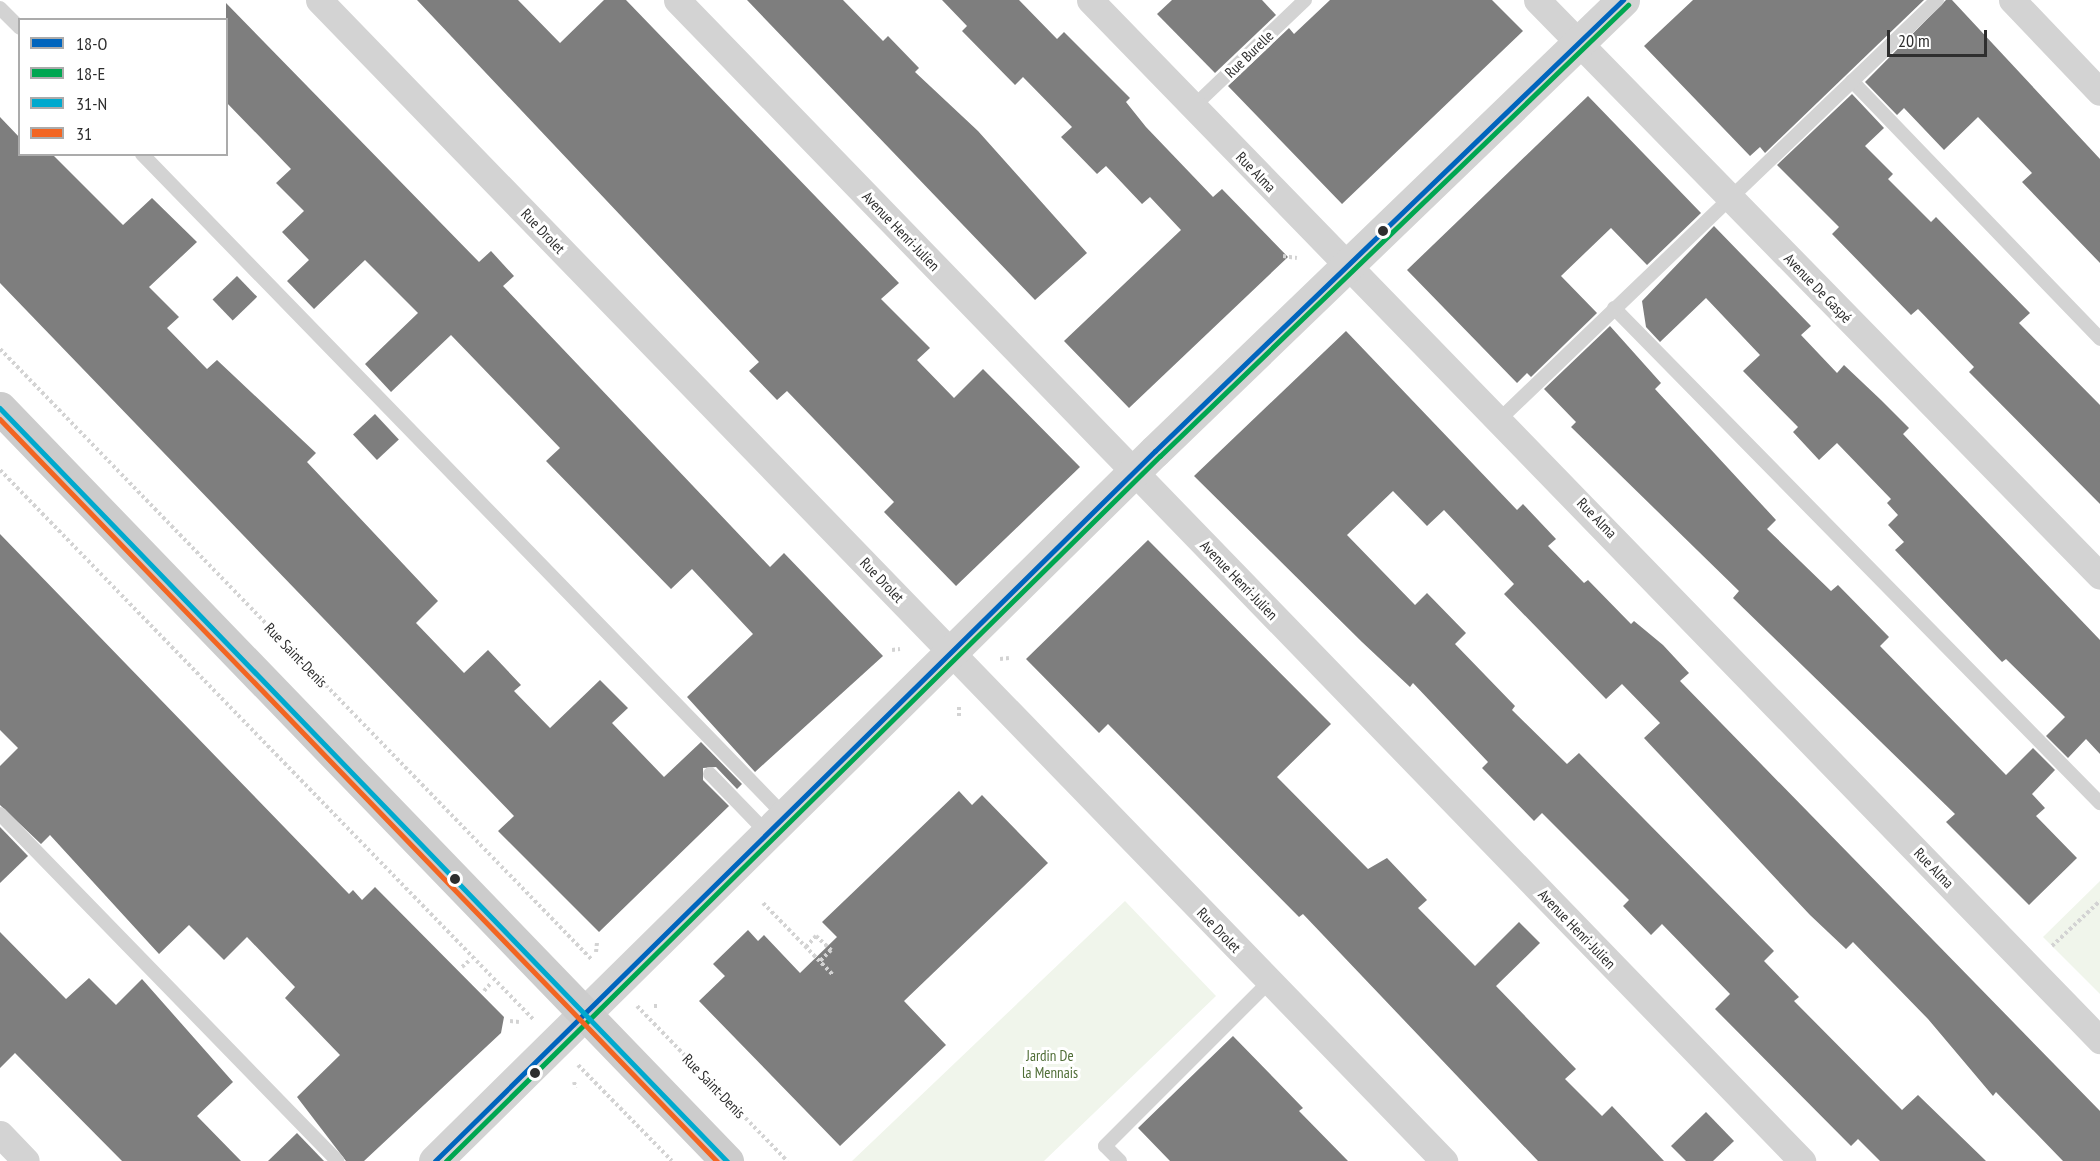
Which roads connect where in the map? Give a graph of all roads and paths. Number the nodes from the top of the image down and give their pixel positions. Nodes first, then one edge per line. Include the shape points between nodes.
1 (319, 0) edge
2 (677, 0) edge
3 (1090, 0) edge
4 (1305, 0) edge
5 (1537, 0) edge
6 (1623, 0) edge
7 (1937, 0) edge
8 (2012, 0) edge
9 (0, 8) edge
10 (18, 26) edge
11 (1578, 43) junction
12 (1852, 81) junction
13 (2100, 92) edge
14 (1193, 107) junction
15 (144, 156) edge
16 (1729, 197) junction
17 (1283, 256) dead end
18 (1297, 258) dead end
19 (1347, 265) junction
20 (1614, 308) junction
21 (2100, 339) edge
22 (0, 349) edge
23 (0, 408) edge
24 (1501, 418) junction
25 (0, 470) edge
26 (1134, 472) junction
27 (2100, 576) edge
28 (900, 649) dead end
29 (892, 650) dead end
30 (951, 653) junction
31 (959, 704) dead end
32 (959, 716) dead end
33 (710, 774) dead end
34 (2100, 803) edge
35 (0, 814) edge
36 (777, 825) junction
37 (2100, 901) edge
38 (764, 903) dead end
39 (597, 942) dead end
40 (2052, 946) dead end
41 (806, 947) junction
42 (596, 951) dead end
43 (470, 960) dead end
44 (592, 961) dead end
45 (820, 961) junction
46 (462, 967) dead end
47 (833, 975) dead end
48 (1269, 982) junction
49 (491, 983) dead end
50 (484, 991) dead end
51 (654, 1006) dead end
52 (660, 1006) dead end
53 (642, 1011) dead end
54 (585, 1015) junction
55 (532, 1018) dead end
56 (510, 1021) dead end
57 (519, 1022) dead end
58 (2100, 1040) edge
59 (582, 1068) dead end
60 (574, 1082) dead end
61 (576, 1088) dead end
62 (0, 1134) edge
63 (26, 1161) edge
64 (337, 1161) edge
65 (435, 1161) edge
66 (672, 1161) edge
67 (727, 1161) edge
68 (787, 1161) edge
69 (1120, 1161) edge
70 (1444, 1161) edge
71 (1802, 1161) edge

1 - 30 street, Rue Drolet
2 - 26 street, Avenue Henri-Julien
3 - 14 street, Rue Alma
4 - 14 lane, Rue Burelle
5 - 11 street, Avenue De Gaspé
6 - 11 street
7 - 12 lane
8 - 13 street
9 - 10 lane
11 - 16 street, Avenue De Gaspé
11 - 19 street
12 - 16 lane
12 - 21 lane
14 - 19 street, Rue Alma
15 - 36 lane
16 - 20 lane
16 - 27 street, Avenue De Gaspé
17 - 18 path
19 - 24 street, Rue Alma
19 - 26 street
20 - 24 lane
20 - 34 lane
22 - 44 path, Rue Saint-Denis
23 - 54 main road
24 - 58 street, Rue Alma
25 - 55 path
26 - 30 street
26 - 71 street, Avenue Henri-Julien
28 - 29 path
30 - 36 street
30 - 48 street, Rue Drolet
31 - 32 path
33 - 36 lane
35 - 64 lane
36 - 54 street
37 - 40 path
38 - 41 path
39 - 42 path
41 - 45 path
41 - 45 path via 816,936 831,950
43 - 46 path
45 - 47 path
48 - 69 lane via 1106,1146
48 - 70 street, Rue Drolet
49 - 50 path
51 - 52 path
53 - 68 path, Rue Saint-Denis
54 - 65 street
54 - 67 main road
56 - 57 path
59 - 66 path
60 - 61 path
62 - 63 street

